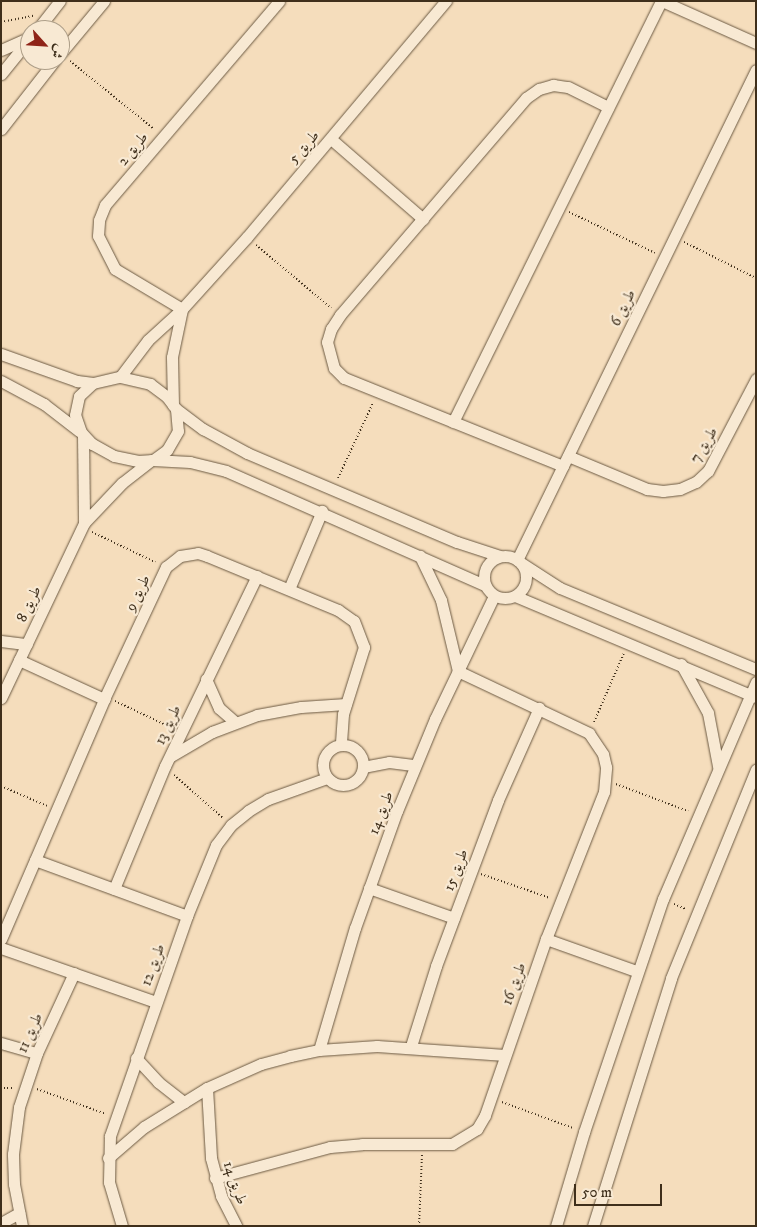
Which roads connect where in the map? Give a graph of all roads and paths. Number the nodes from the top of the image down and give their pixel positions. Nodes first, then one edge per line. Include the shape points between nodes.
1 (60, 1) edge
2 (104, 1) edge
3 (279, 1) edge
4 (446, 1) edge
5 (662, 1) edge
6 (51, 13) junction
7 (45, 20) edge
8 (1, 22) edge
9 (20, 41) edge
10 (70, 42) edge
11 (756, 43) edge
12 (1, 50) edge
13 (20, 50) edge
14 (70, 62) edge
15 (47, 70) edge
16 (756, 70) edge
17 (1, 74) edge
18 (608, 107) junction
19 (1, 129) edge
20 (164, 136) junction
21 (331, 138) junction
22 (559, 207) junction
23 (423, 219) junction
24 (247, 237) junction
25 (674, 238) junction
26 (664, 258) junction
27 (756, 278) edge
28 (182, 309) junction
29 (340, 316) junction
30 (1, 354) edge
31 (120, 377) junction
32 (756, 379) edge
33 (1, 381) edge
34 (93, 383) junction
35 (378, 392) junction
36 (175, 407) junction
37 (453, 422) junction
38 (82, 434) junction
39 (152, 460) junction
40 (565, 461) junction
41 (332, 490) junction
42 (322, 511) junction
43 (83, 525) junction
44 (420, 556) junction
45 (500, 556) junction
46 (519, 562) junction
47 (166, 567) junction
48 (257, 576) junction
49 (485, 585) junction
50 (289, 589) junction
51 (494, 596) junction
52 (515, 596) junction
53 (1, 641) edge
54 (629, 641) junction
55 (27, 644) junction
56 (19, 660) junction
57 (681, 664) junction
58 (756, 669) edge
59 (458, 671) junction
60 (1, 672) edge
61 (206, 679) junction
62 (756, 682) edge
63 (7, 685) junction
64 (753, 696) edge
65 (1, 698) edge
66 (104, 698) junction
67 (346, 704) junction
68 (540, 708) junction
69 (235, 722) junction
70 (181, 732) junction
71 (589, 733) junction
72 (341, 745) junction
73 (168, 761) junction
74 (416, 765) junction
75 (363, 767) junction
76 (718, 769) junction
77 (756, 770) edge
78 (327, 778) junction
79 (606, 781) junction
80 (1, 786) edge
81 (56, 810) junction
82 (697, 815) junction
83 (231, 826) junction
84 (35, 860) junction
85 (472, 870) junction
86 (369, 888) junction
87 (114, 889) junction
88 (663, 899) junction
89 (561, 902) junction
90 (696, 913) junction
91 (187, 916) junction
92 (454, 918) junction
93 (546, 939) junction
94 (2, 947) edge
95 (636, 971) junction
96 (74, 974) junction
97 (156, 1002) junction
98 (1, 1043) edge
99 (411, 1046) junction
100 (318, 1050) junction
101 (36, 1053) junction
102 (505, 1055) junction
103 (136, 1058) junction
104 (25, 1084) junction
105 (207, 1088) junction
106 (491, 1098) junction
107 (184, 1102) junction
108 (115, 1118) junction
109 (584, 1132) junction
110 (422, 1144) junction
111 (108, 1158) junction
112 (215, 1178) junction
113 (19, 1213) junction
114 (1, 1223) edge
115 (22, 1226) edge
116 (122, 1226) edge
117 (236, 1226) edge
118 (419, 1226) edge
119 (556, 1226) edge
120 (593, 1226) edge

1 - 6 street
2 - 10 street
3 - 20 street, طريق 2
4 - 21 street, طريق 5
5 - 11 street
5 - 18 street
6 - 7 street
6 - 8 path
9 - 12 street
13 - 17 street
14 - 20 path
15 - 19 street
16 - 25 street, طريق 6
18 - 22 street
18 - 23 street, طريق 7 via 568,87 539,89 526,98
20 - 28 street, طريق 2 via 105,205 99,220 98,236 115,268
21 - 23 street
21 - 24 street, طريق 5
22 - 26 path
22 - 37 street
23 - 29 street, طريق 7
24 - 28 street, طريق 5
24 - 29 path
25 - 26 street, طريق 6
25 - 27 path
26 - 40 street, طريق 6
28 - 31 street, طريق 5 via 148,340
28 - 36 street via 172,357
29 - 35 street, طريق 7 via 327,342 334,368 344,378
30 - 34 street via 62,378
31 - 34 street
31 - 36 street via 150,384
32 - 40 street, طريق 7 via 708,471 696,482 680,489 647,489
33 - 38 street via 44,404
34 - 38 street via 84,389 75,405 76,424
35 - 37 street, طريق 7
35 - 41 path
36 - 39 street via 178,431 174,442
36 - 41 street via 232,446
37 - 40 street, طريق 7
38 - 39 street via 114,456
38 - 43 street, طريق 8
39 - 42 street via 214,468
39 - 43 street, طريق 8 via 122,483
40 - 46 street, طريق 6
41 - 45 street via 462,544
42 - 44 street
42 - 50 street
43 - 47 path
43 - 55 street, طريق 8
44 - 49 street
44 - 59 street via 441,600
45 - 46 street
45 - 49 street via 485,569
46 - 52 street via 526,578 523,588
46 - 58 street via 560,588
47 - 48 street, طريق 9 via 180,556 198,553
47 - 66 street, طريق 9
48 - 50 street, طريق 9
48 - 61 street, طريق 13
49 - 51 street
50 - 67 street, طريق 9 via 338,610 359,628 362,656
51 - 52 street
51 - 59 street, طريق 14
52 - 54 street
53 - 55 street
54 - 57 street
54 - 71 path
55 - 56 street, طريق 8
56 - 63 street, طريق 8
56 - 66 street
57 - 64 street
57 - 76 street via 708,713
59 - 68 street, طريق 16
59 - 74 street, طريق 14
60 - 63 street
61 - 69 street via 216,703
61 - 70 street, طريق 13
62 - 64 street
63 - 65 street, طريق 8
64 - 76 street
66 - 70 path
66 - 81 street, طريق 9
67 - 69 street via 279,710
67 - 72 street, طريق 9
68 - 71 street, طريق 16
68 - 85 street, طريق 15 via 510,769
69 - 73 street
70 - 73 street, طريق 13
71 - 79 street, طريق 16 via 603,754
72 - 75 street via 354,749
72 - 78 street via 330,750 323,760
73 - 83 path
73 - 87 street, طريق 13
74 - 75 street via 389,762
74 - 86 street, طريق 14
75 - 78 street via 352,784 338,785
76 - 82 street
77 - 90 street
78 - 83 street, طريق 12 via 268,799
79 - 82 path
79 - 89 street, طريق 16
80 - 81 path
81 - 84 street, طريق 9
82 - 88 street
83 - 91 street, طريق 12 via 216,845
84 - 87 street
84 - 94 street, طريق 9
85 - 89 path
85 - 92 street, طريق 15
86 - 92 street
86 - 100 street, طريق 14
87 - 91 street
88 - 90 path
88 - 95 street
89 - 93 street, طريق 16
90 - 120 street via 642,1067
91 - 97 street, طريق 12
92 - 99 street, طريق 15
93 - 95 street
93 - 102 street, طريق 16
94 - 96 street
95 - 109 street
96 - 97 street
96 - 101 street, طريق 11
97 - 103 street, طريق 12
98 - 101 street
99 - 100 street
99 - 102 street
100 - 105 street via 261,1064
101 - 104 street, طريق 11
102 - 106 street, طريق 16
103 - 107 street via 158,1082
103 - 108 street, طريق 12
104 - 108 path
104 - 113 street, طريق 11 via 13,1154
105 - 107 street
105 - 112 street, طريق 14
106 - 109 path
106 - 110 street, طريق 16 via 477,1129 466,1138 452,1144
107 - 111 street via 144,1126
108 - 111 street, طريق 12
109 - 119 street
110 - 112 street, طريق 16 via 330,1147
110 - 118 path
111 - 116 street, طريق 12 via 109,1182
112 - 117 street, طريق 14
113 - 114 street
113 - 115 street, طريق 11

